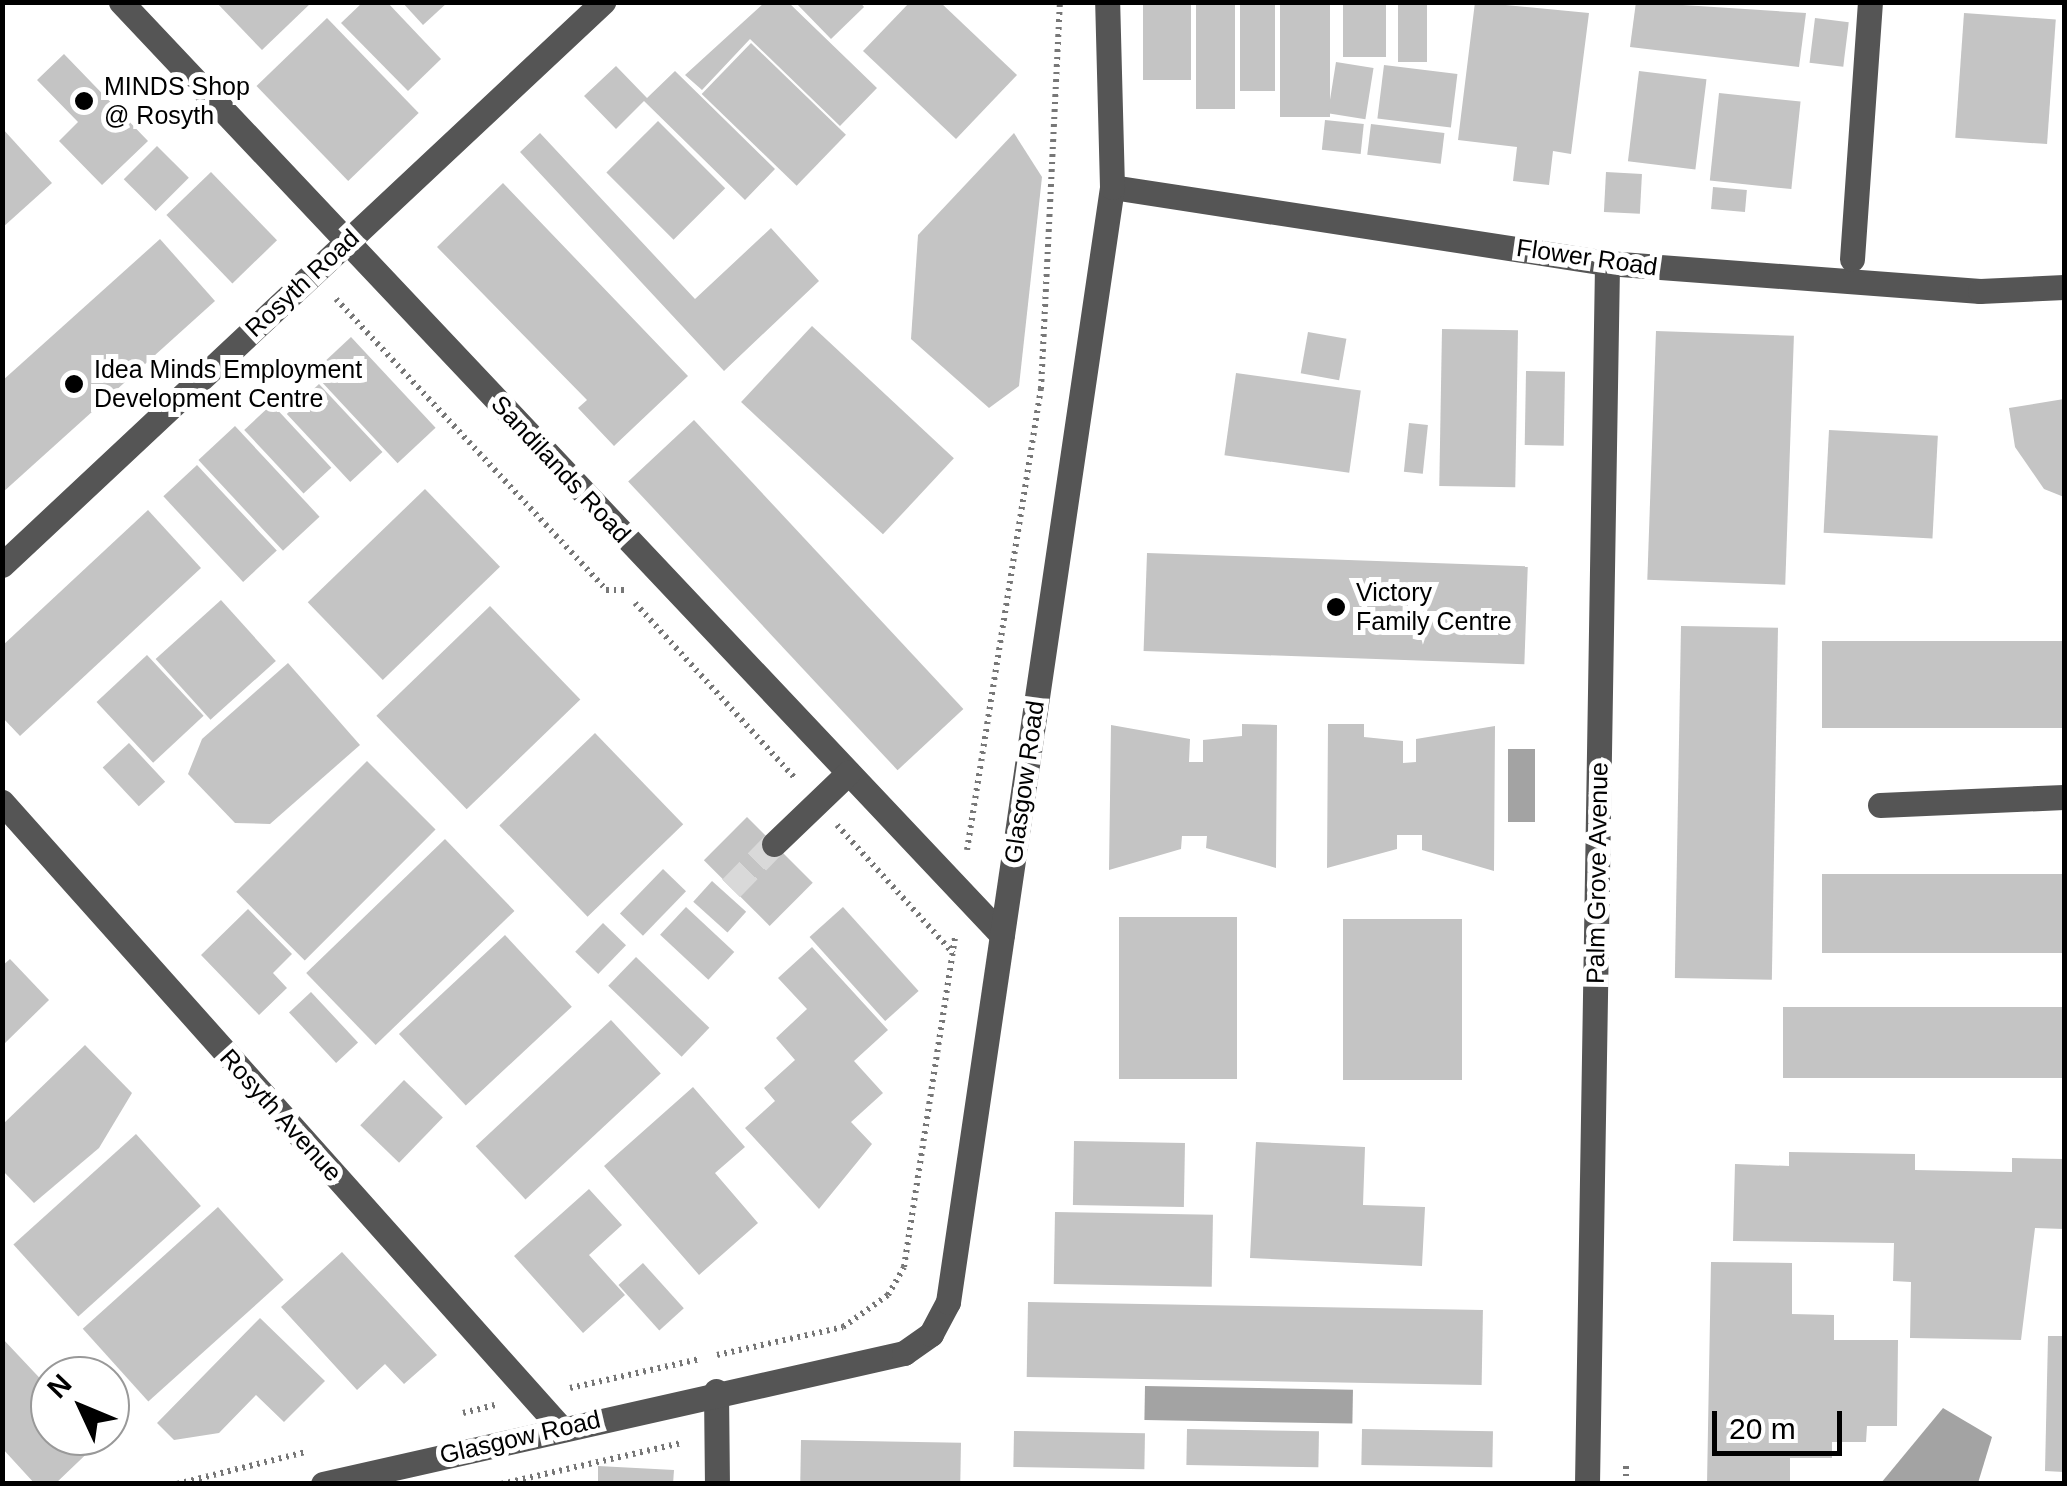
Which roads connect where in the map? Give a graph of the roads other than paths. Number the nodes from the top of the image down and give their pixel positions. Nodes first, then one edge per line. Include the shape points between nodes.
1 (122, 2) edge
2 (603, 2) edge
3 (1108, 2) edge
4 (1870, 4) edge
5 (1112, 187) junction
6 (346, 241) junction
7 (1852, 259) dead end
8 (1606, 263) junction
9 (2064, 287) edge
10 (2, 565) edge
11 (848, 772) junction
12 (2064, 797) edge
13 (2, 802) edge
14 (1880, 804) dead end
15 (774, 844) tunnel mouth
16 (1002, 935) junction
17 (716, 1391) junction
18 (560, 1427) junction
19 (358, 1480) edge
20 (323, 1484) edge
21 (717, 1484) edge
22 (1587, 1484) edge

1 - 6 street, Sandilands Road
2 - 6 street, Rosyth Road
3 - 5 street, Glasgow Road
4 - 7 street
5 - 8 street, Flower Road
5 - 16 street, Glasgow Road
6 - 10 street, Rosyth Road
6 - 11 street, Sandilands Road
8 - 9 street, Flower Road via 1980,291
8 - 22 street, Palm Grove Avenue
11 - 15 street
11 - 16 street, Sandilands Road
12 - 14 street
13 - 18 street, Rosyth Avenue
16 - 17 street, Glasgow Road via 948,1302 931,1334 904,1352
17 - 18 street, Glasgow Road
17 - 21 street
18 - 19 street, Glasgow Road
19 - 20 street, Glasgow Road

